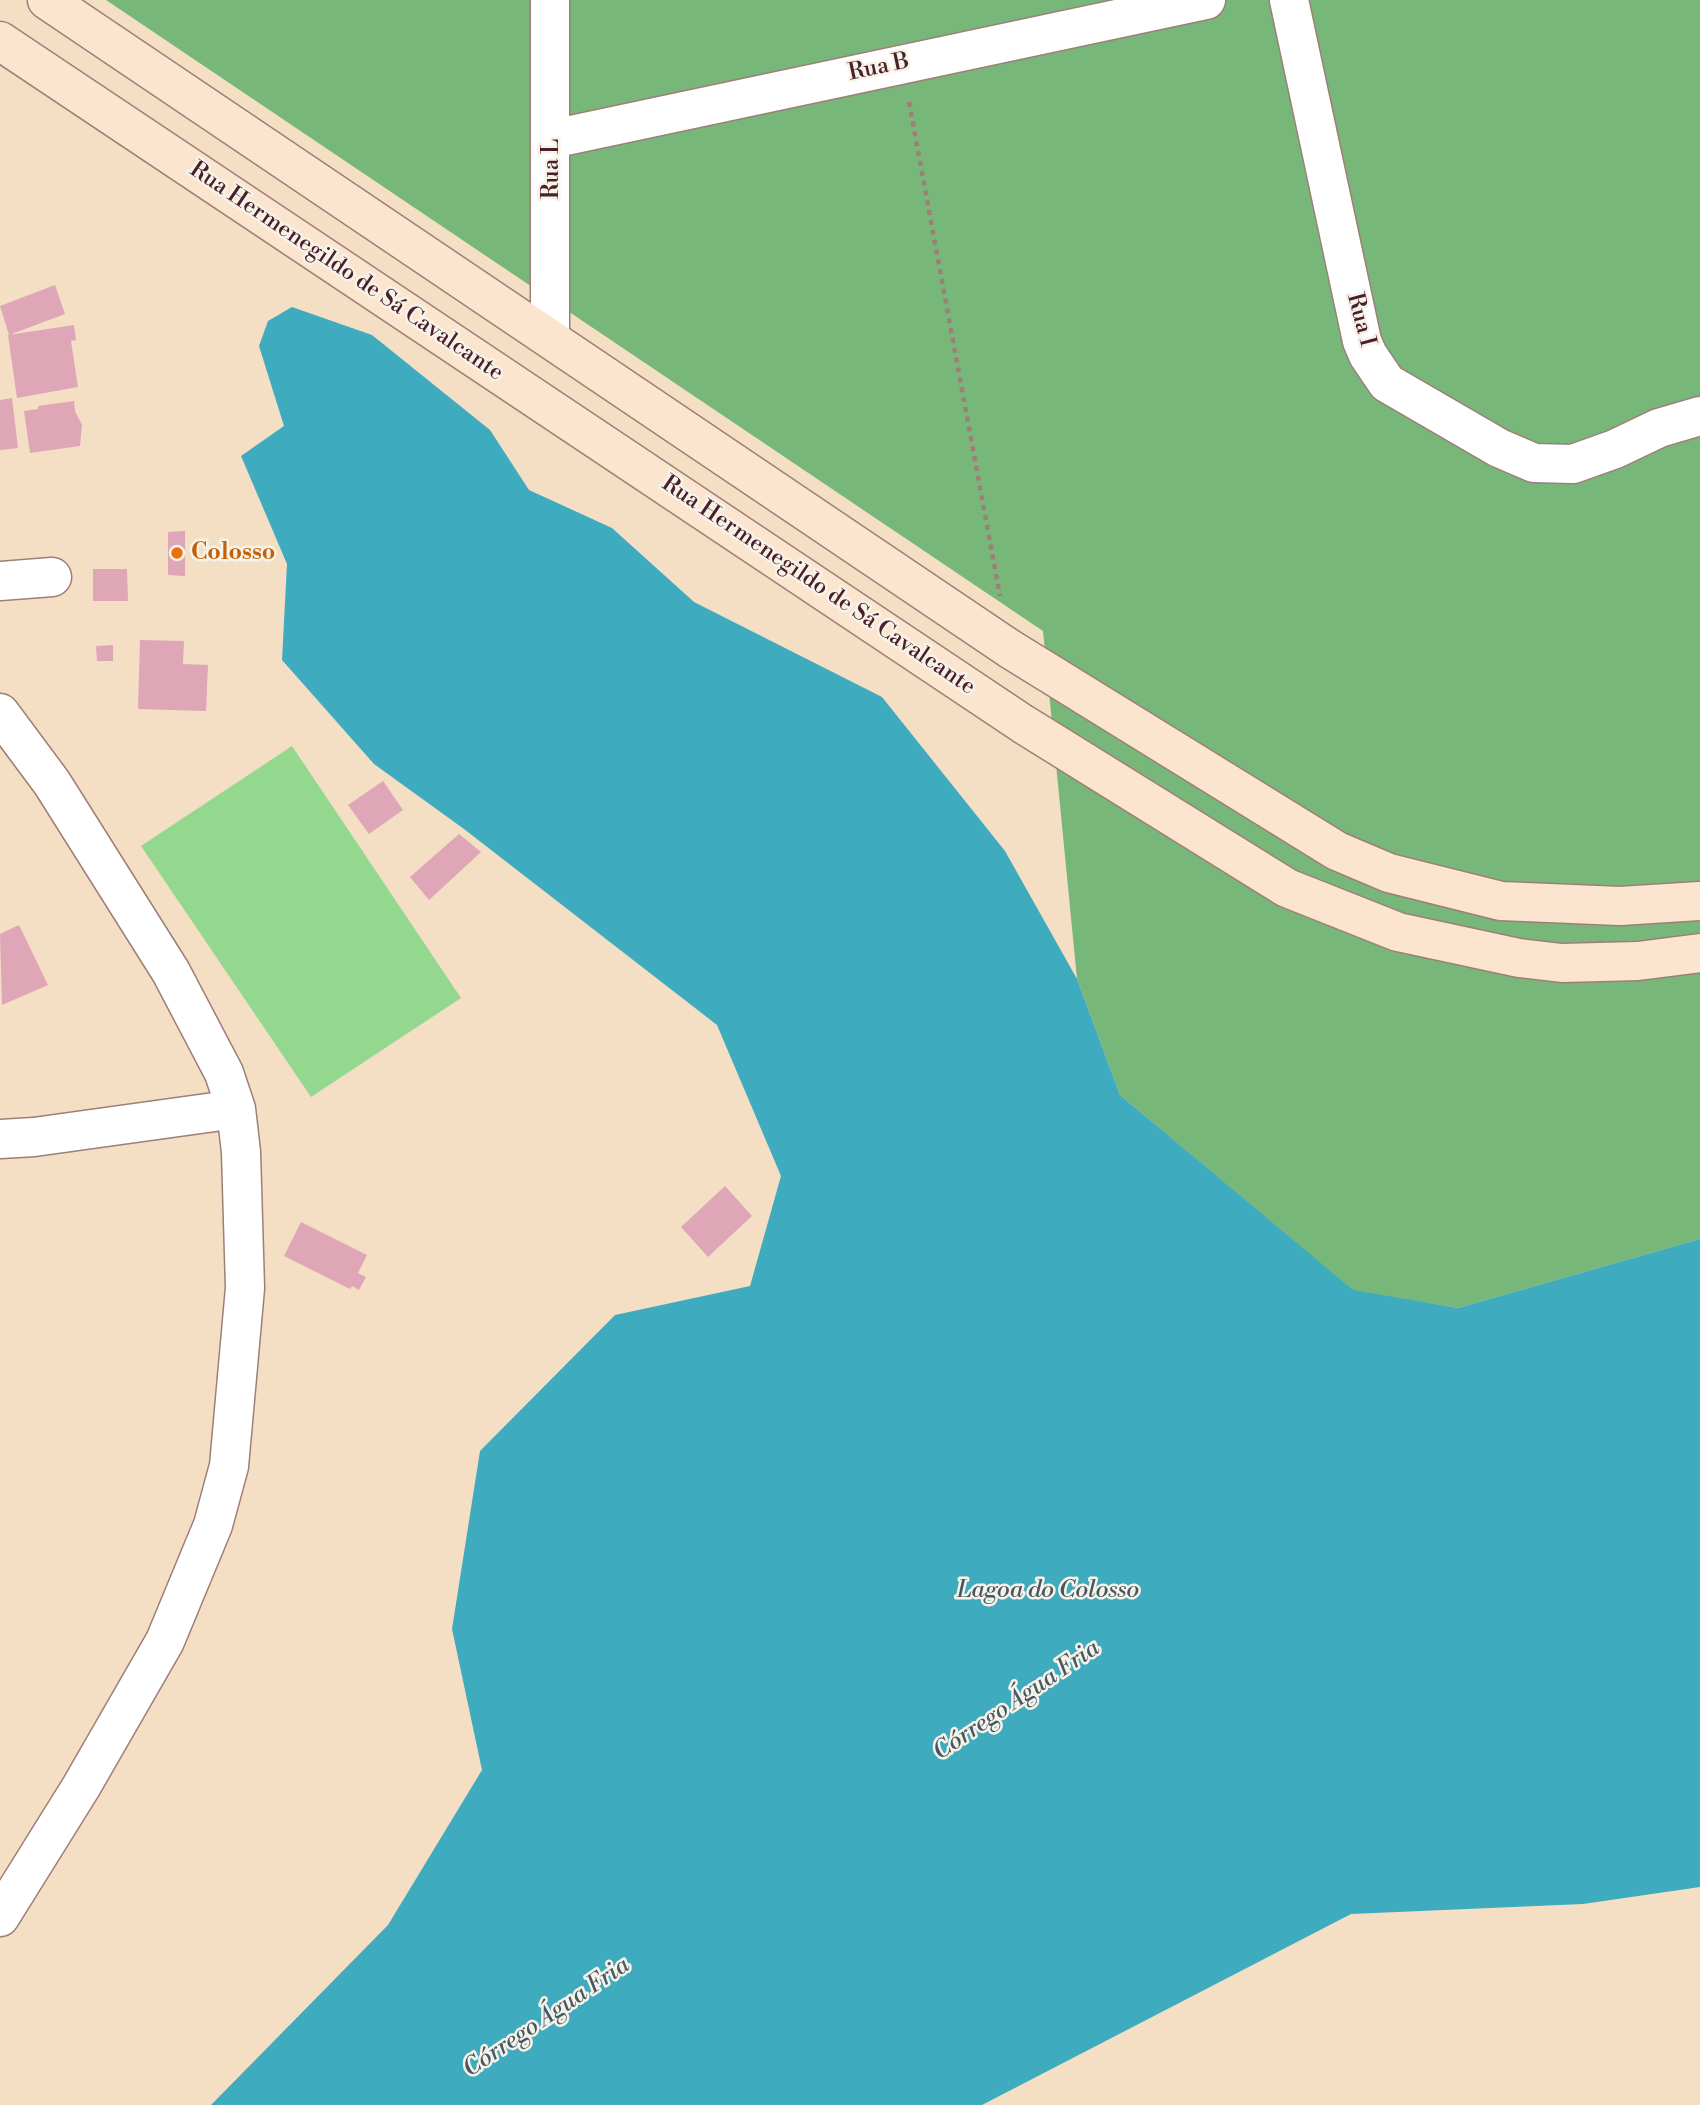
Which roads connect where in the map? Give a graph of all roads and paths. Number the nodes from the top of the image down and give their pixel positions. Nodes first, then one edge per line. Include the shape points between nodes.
1 (47, 0) edge
2 (550, 0) edge
3 (1206, 0) edge
4 (1289, 0) edge
5 (0, 41) edge
6 (902, 63) junction
7 (552, 139) junction
8 (550, 337) junction
9 (1700, 416) edge
10 (52, 577) dead end
11 (0, 581) edge
12 (1010, 649) junction
13 (0, 713) edge
14 (1700, 901) edge
15 (1700, 953) edge
16 (236, 1109) junction
17 (0, 1139) edge
18 (0, 1917) edge

1 - 8 street
2 - 7 street, Rua L
3 - 6 street, Rua B
4 - 9 street, Rua I via 1362,341 1387,383 1499,448 1534,463 1573,464
5 - 15 street, Rua Hermenegildo de Sá Cavalcante via 1012,716 1287,888 1398,932 1519,958 1562,963 1638,961
6 - 7 street, Rua B
6 - 12 path
7 - 8 street, Rua L
8 - 12 street
10 - 11 street
12 - 14 street via 1337,851 1389,873 1501,901 1620,906
13 - 16 street via 52,783 171,972 209,1041
16 - 17 street
16 - 18 street via 242,1152 245,1288 229,1466 216,1513 165,1641 82,1787

